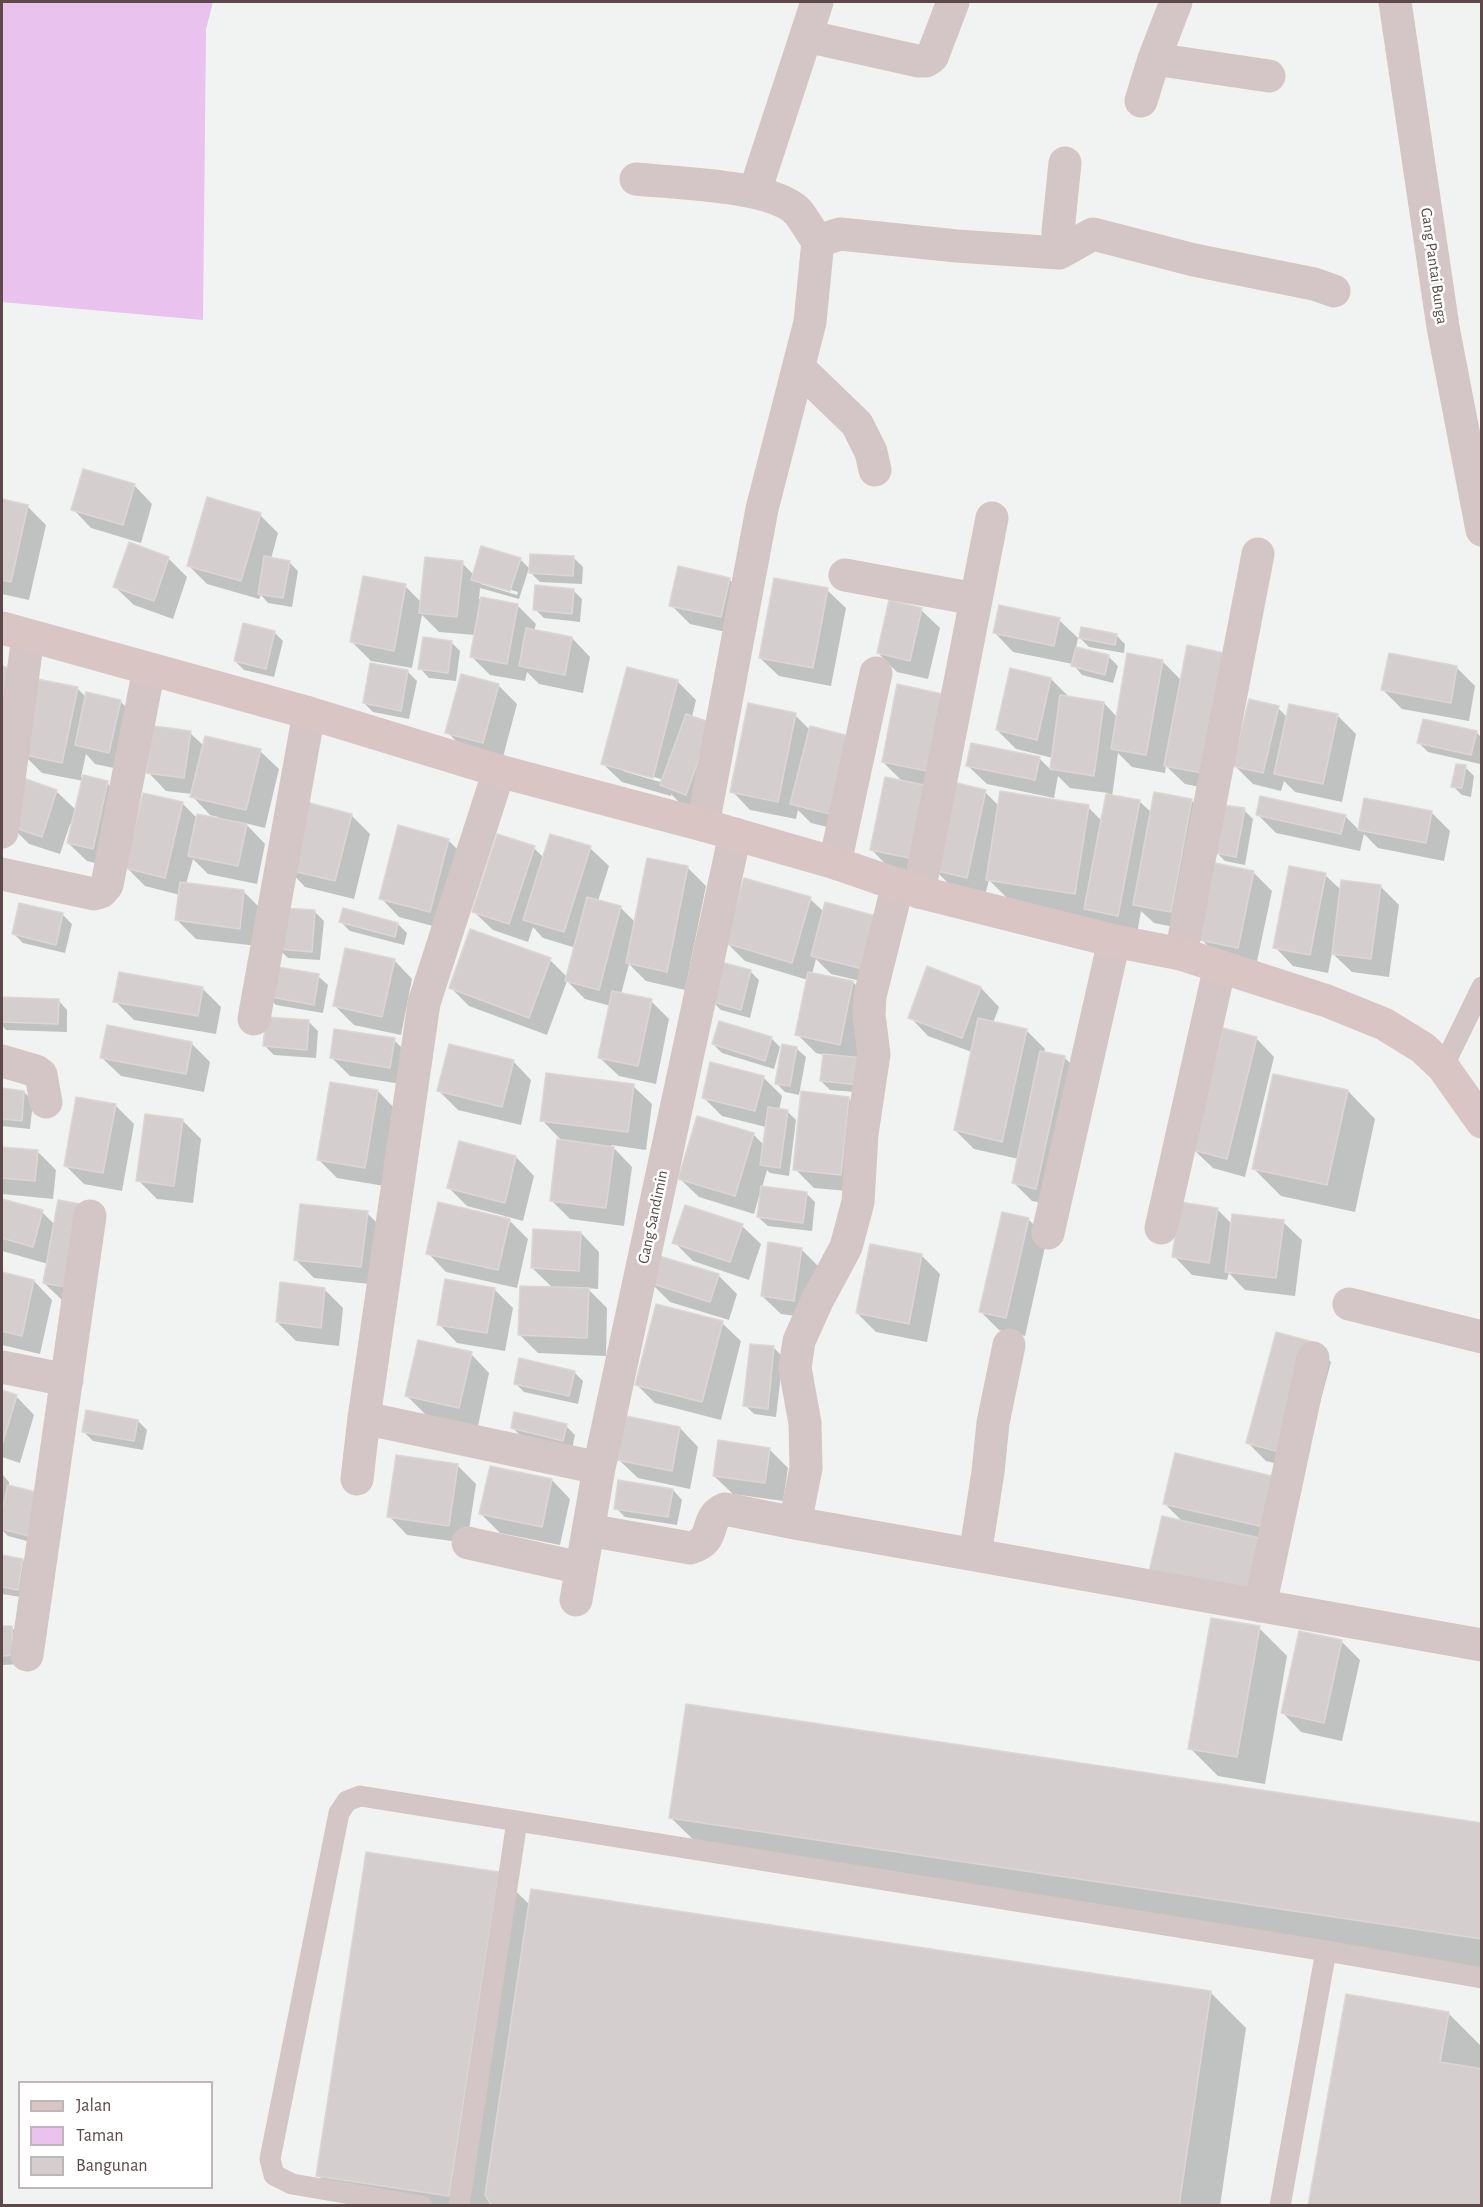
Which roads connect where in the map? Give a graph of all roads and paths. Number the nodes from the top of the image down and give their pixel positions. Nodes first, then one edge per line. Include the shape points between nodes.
1 (817, 2) edge
2 (953, 2) edge
3 (1176, 2) edge
4 (1395, 2) edge
5 (806, 36) junction
6 (1154, 59) junction
7 (1269, 76) dead end
8 (1142, 101) dead end
9 (1065, 163) dead end
10 (636, 179) dead end
11 (755, 191) junction
12 (818, 241) junction
13 (1059, 253) junction
14 (1334, 291) dead end
15 (799, 368) junction
16 (875, 470) dead end
17 (992, 518) dead end
18 (1482, 530) edge
19 (1258, 554) dead end
20 (845, 575) dead end
21 (975, 599) junction
22 (15, 632) edge
23 (149, 669) junction
24 (876, 673) dead end
25 (309, 713) junction
26 (499, 771) junction
27 (703, 825) junction
28 (2, 832) edge
29 (735, 834) junction
30 (835, 863) junction
31 (2, 874) edge
32 (909, 888) junction
33 (1114, 941) junction
34 (1181, 954) junction
35 (1220, 966) junction
36 (1482, 987) edge
37 (254, 1019) dead end
38 (2, 1061) edge
39 (1443, 1066) junction
40 (46, 1102) dead end
41 (1482, 1122) edge
42 (90, 1215) dead end
43 (1161, 1228) dead end
44 (1048, 1233) dead end
45 (1349, 1304) dead end
46 (1482, 1337) edge
47 (1009, 1346) dead end
48 (1313, 1358) dead end
49 (2, 1367) edge
50 (67, 1380) junction
51 (364, 1418) junction
52 (599, 1468) junction
53 (357, 1479) dead end
54 (795, 1523) junction
55 (588, 1530) junction
56 (468, 1543) dead end
57 (975, 1555) junction
58 (581, 1568) junction
59 (576, 1600) dead end
60 (1260, 1606) junction
61 (1482, 1645) edge
62 (27, 1655) dead end
63 (518, 1821) junction
64 (1326, 1952) junction
65 (1482, 1978) edge
66 (422, 2205) edge
67 (459, 2205) edge
68 (1280, 2205) edge

1 - 5 street
2 - 5 street via 932,57 926,61
3 - 6 street
4 - 18 street, Gang Pantai Bunga via 1443,327
5 - 11 street
6 - 7 street
6 - 8 street
9 - 13 street
10 - 11 street
11 - 12 street via 785,202 798,212
12 - 13 street via 840,234
12 - 15 street via 810,322
13 - 14 street via 1093,234
15 - 16 street via 857,424 872,452
15 - 27 street via 762,509
17 - 21 street
19 - 34 street
20 - 21 street
21 - 32 street
22 - 23 main road
22 - 28 street
23 - 25 main road
23 - 31 street via 107,885 93,894
24 - 30 street
25 - 26 main road
25 - 37 street
26 - 27 main road
26 - 51 street via 424,1003
27 - 29 main road
29 - 30 main road
29 - 52 street, Gang Sandimin
30 - 32 main road
32 - 33 main road
32 - 54 street via 870,996 874,1054 862,1134 858,1202 846,1247 799,1341 795,1368 805,1423 806,1468
33 - 34 main road
33 - 44 street
34 - 35 main road
35 - 39 main road via 1327,1000 1384,1023
35 - 43 street
36 - 39 lane
38 - 40 street via 41,1075
39 - 41 main road
42 - 50 street
45 - 46 street
47 - 57 street via 993,1423
48 - 60 street
49 - 50 street
50 - 62 street
51 - 52 street
51 - 53 street
52 - 55 street, Gang Sandimin
54 - 55 street via 725,1509 713,1519 706,1540 690,1548
54 - 57 street
55 - 58 street, Gang Sandimin
56 - 58 street
57 - 60 street
58 - 59 street, Gang Sandimin
60 - 61 street
63 - 64 lane
63 - 66 lane via 360,1797 347,1800 339,1813 271,2167 274,2175 292,2184
63 - 67 lane
64 - 65 lane
64 - 68 lane

